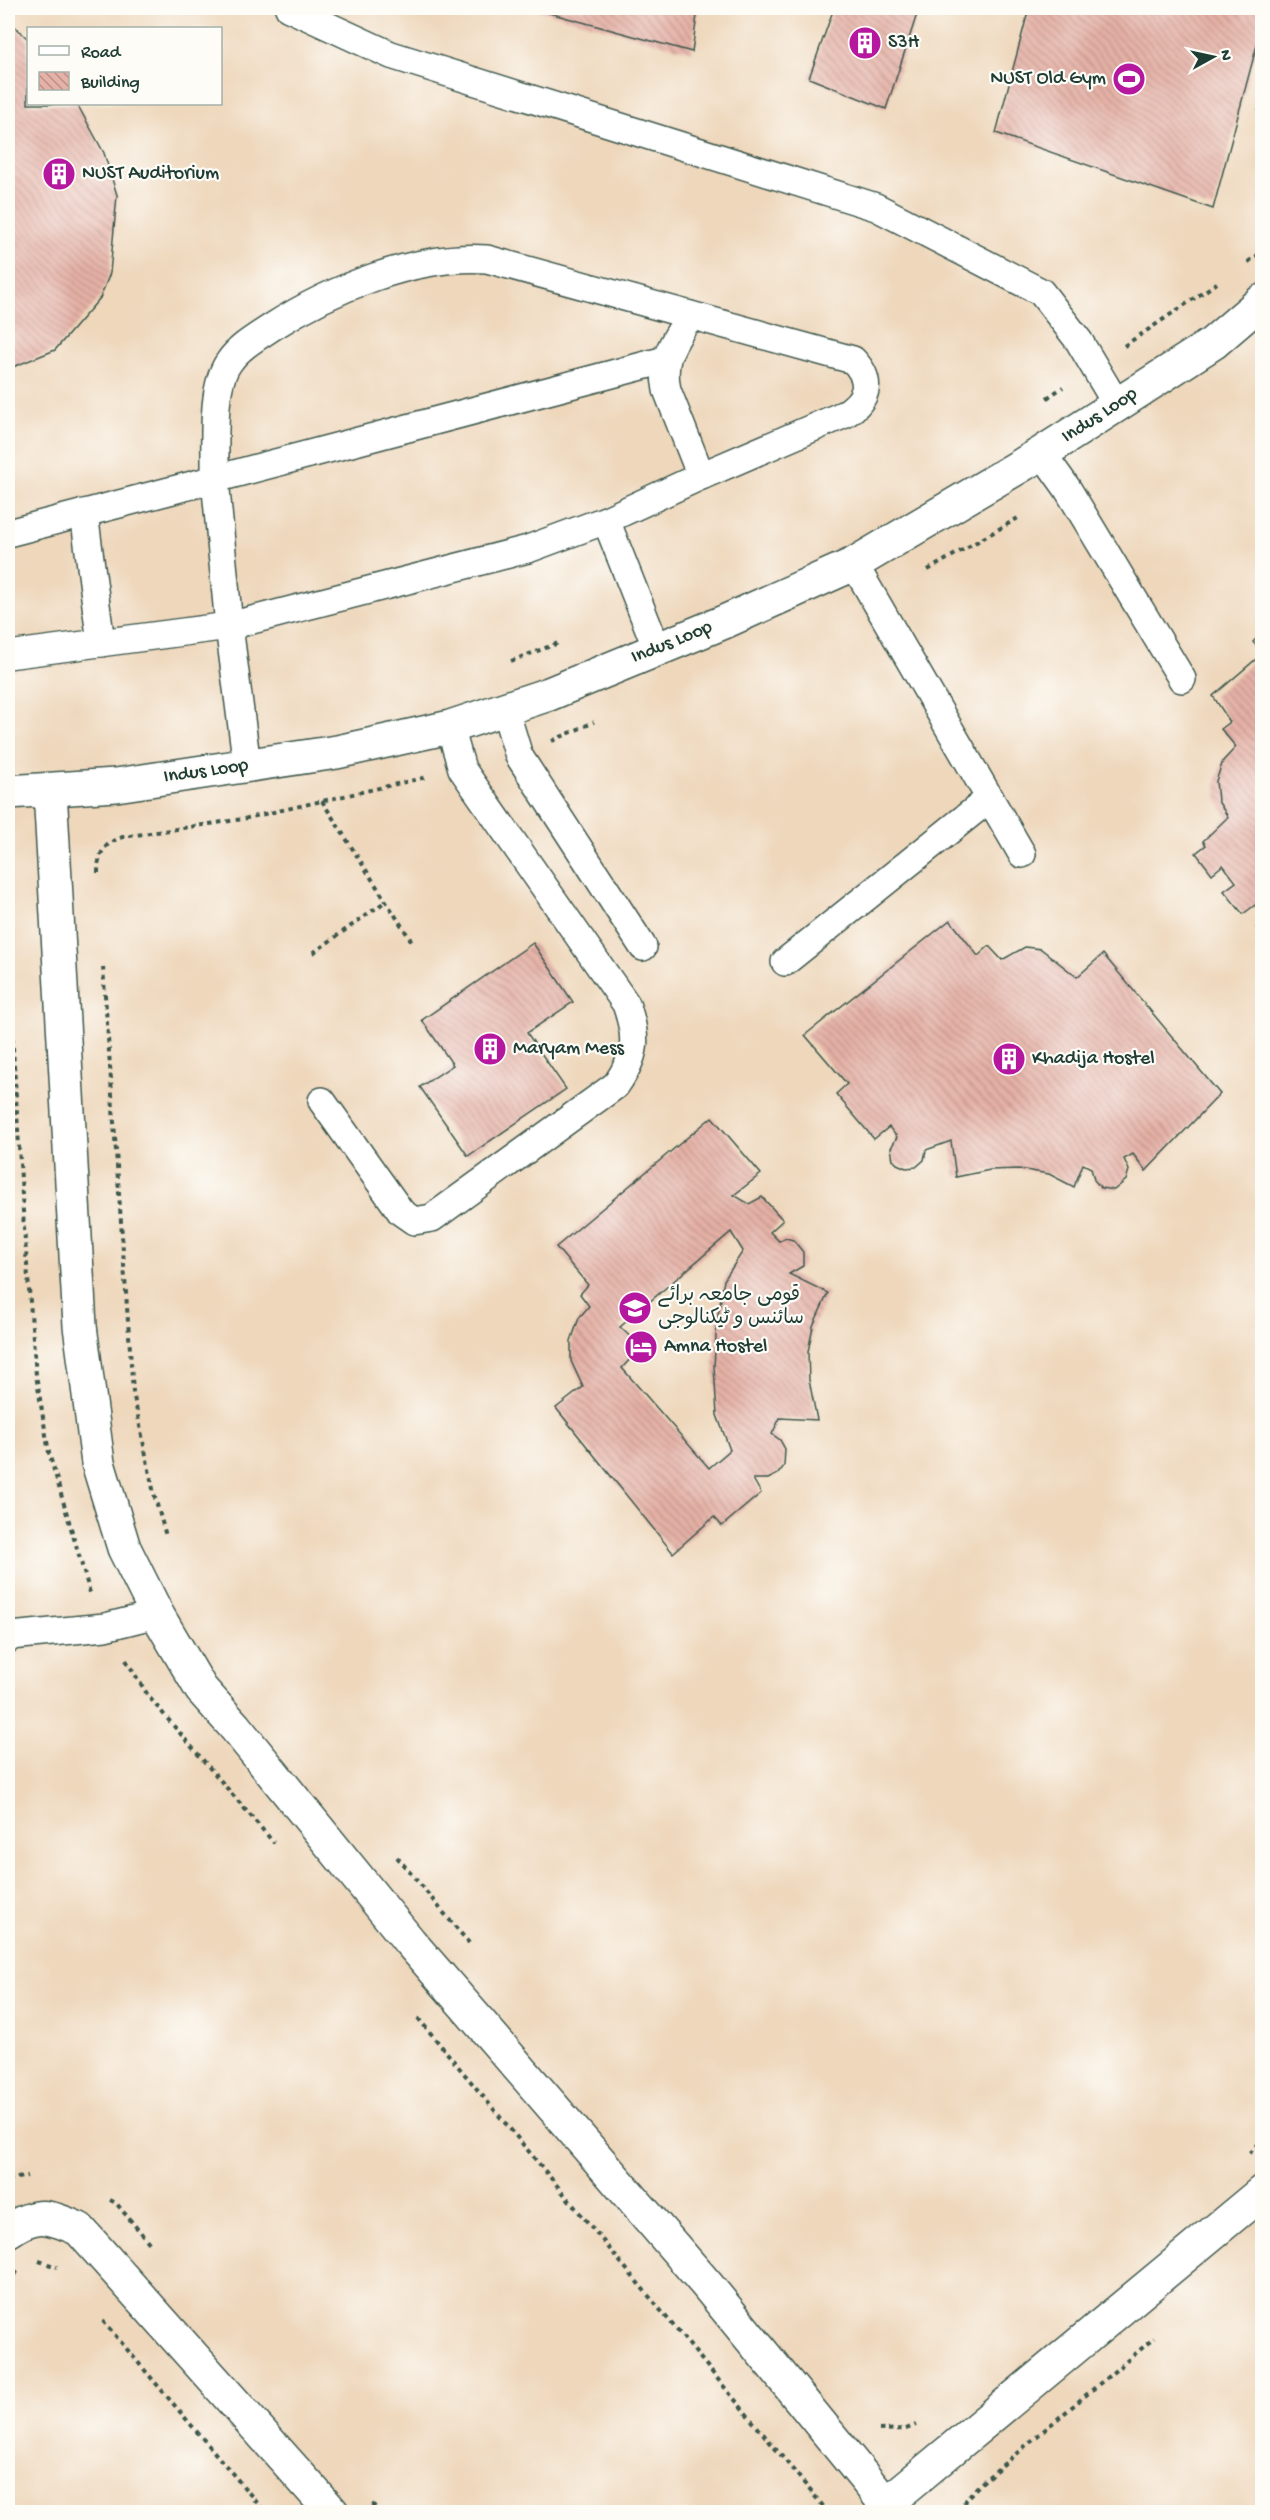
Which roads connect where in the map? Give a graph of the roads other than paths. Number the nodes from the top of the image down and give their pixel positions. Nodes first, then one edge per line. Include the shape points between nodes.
1 (289, 8) edge
2 (1263, 301) edge
3 (690, 315) junction
4 (665, 360) junction
5 (1117, 405) junction
6 (1042, 453) junction
7 (701, 476) junction
8 (215, 479) junction
9 (84, 513) junction
10 (606, 520) junction
11 (8, 533) edge
12 (854, 564) junction
13 (229, 626) junction
14 (101, 643) junction
15 (657, 649) junction
16 (8, 656) edge
17 (1182, 679) dead end
18 (505, 710) junction
19 (450, 727) junction
20 (247, 766) junction
21 (50, 790) junction
22 (8, 792) edge
23 (990, 798) junction
24 (1022, 854) dead end
25 (642, 947) dead end
26 (785, 962) dead end
27 (322, 1101) dead end
28 (157, 1614) junction
29 (8, 1636) edge
30 (1263, 2192) edge
31 (8, 2231) edge
32 (890, 2508) edge
33 (332, 2512) edge

1 - 5 lane via 391,55 876,207 1041,292 1079,341
2 - 5 street, Indus Loop via 1213,343
3 - 4 lane
3 - 7 lane via 853,360 866,381 864,395 845,414
3 - 8 lane via 487,259 437,261 364,281 296,312 250,341 228,363 216,396
4 - 7 lane via 667,390
4 - 8 lane
5 - 6 street, Indus Loop
6 - 12 street, Indus Loop
6 - 17 lane
7 - 10 lane
8 - 9 lane
8 - 13 lane
9 - 11 lane
9 - 14 lane
10 - 13 lane via 528,549
10 - 15 lane
12 - 15 street, Indus Loop
12 - 23 lane
13 - 14 lane
13 - 20 lane
14 - 16 lane
15 - 18 street, Indus Loop
18 - 19 street, Indus Loop
18 - 25 lane via 519,756
19 - 20 street, Indus Loop via 337,752
19 - 27 lane via 462,769 626,1004 634,1028 634,1048 616,1084 432,1218 414,1221 401,1212
20 - 21 street, Indus Loop via 116,785
21 - 22 street, Indus Loop
21 - 28 street via 80,1326 98,1463 124,1548
23 - 24 lane
23 - 26 lane
28 - 29 lane via 105,1627
28 - 32 street via 201,1689 410,1942 707,2285
30 - 32 street
31 - 33 street via 25,2218 52,2217 80,2229

